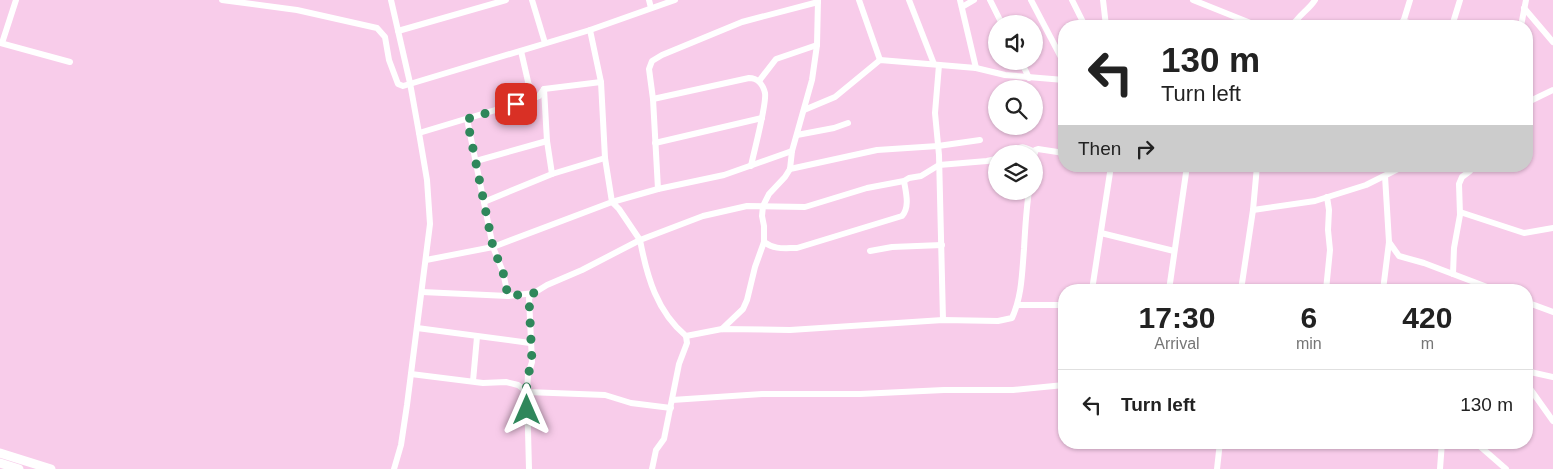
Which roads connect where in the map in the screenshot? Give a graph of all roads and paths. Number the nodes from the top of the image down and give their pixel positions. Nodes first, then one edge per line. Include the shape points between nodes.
1 (16, 0) edge
2 (222, 0) edge
3 (391, 0) edge
4 (506, 0) edge
5 (532, 0) edge
6 (648, 0) edge
7 (675, 0) edge
8 (859, 0) edge
9 (909, 0) edge
10 (974, 0) edge
11 (990, 0) edge
12 (1031, 0) edge
13 (1072, 0) edge
14 (1103, 0) edge
15 (1193, 0) edge
16 (1315, 0) edge
17 (1410, 0) edge
18 (1460, 0) edge
19 (1526, 0) edge
20 (818, 1) edge
21 (961, 3) edge
22 (651, 8) junction
23 (1524, 8) junction
24 (998, 15) edge
25 (1082, 20) edge
26 (1105, 20) edge
27 (1244, 20) edge
28 (1298, 20) edge
29 (1403, 20) edge
30 (1454, 20) edge
31 (1522, 20) edge
32 (590, 30) junction
33 (398, 31) junction
34 (1553, 42) edge
35 (1, 43) edge
36 (545, 43) junction
37 (817, 45) junction
38 (521, 51) junction
39 (1058, 52) edge
40 (880, 60) junction
41 (70, 62) dead end
42 (936, 65) junction
43 (976, 68) junction
44 (1025, 70) edge
45 (1029, 78) junction
46 (1058, 80) edge
47 (759, 81) junction
48 (601, 82) junction
49 (410, 83) junction
50 (544, 90) junction
51 (1553, 90) edge
52 (532, 100) junction
53 (653, 100) junction
54 (1533, 100) edge
55 (804, 110) junction
56 (762, 118) junction
57 (467, 119) junction
58 (848, 123) dead end
59 (419, 133) junction
60 (797, 134) junction
61 (980, 140) dead end
62 (547, 141) junction
63 (655, 143) junction
64 (938, 146) junction
65 (1043, 150) edge
66 (792, 151) junction
67 (1058, 152) edge
68 (605, 158) junction
69 (476, 161) junction
70 (988, 161) edge
71 (939, 165) junction
72 (751, 166) junction
73 (790, 169) junction
74 (1110, 172) edge
75 (1186, 172) edge
76 (1256, 172) edge
77 (1393, 172) edge
78 (1469, 172) edge
79 (552, 174) junction
80 (1385, 176) junction
81 (904, 181) junction
82 (658, 188) junction
83 (1327, 197) junction
84 (1028, 200) edge
85 (484, 202) junction
86 (612, 202) junction
87 (763, 206) junction
88 (1253, 210) junction
89 (1460, 212) junction
90 (1553, 228) edge
91 (1101, 233) junction
92 (640, 240) junction
93 (764, 242) junction
94 (1389, 242) junction
95 (942, 245) junction
96 (493, 247) junction
97 (870, 251) dead end
98 (1174, 251) junction
99 (426, 260) junction
100 (1453, 274) junction
101 (1093, 284) edge
102 (1170, 284) edge
103 (1242, 284) edge
104 (1327, 284) edge
105 (1384, 284) edge
106 (1479, 284) edge
107 (422, 292) junction
108 (534, 293) junction
109 (508, 296) junction
110 (1018, 305) junction
111 (1058, 305) edge
112 (1533, 305) edge
113 (1553, 312) edge
114 (943, 320) junction
115 (417, 328) junction
116 (722, 328) junction
117 (686, 336) junction
118 (477, 337) junction
119 (530, 343) junction
120 (1533, 373) edge
121 (411, 374) junction
122 (1553, 377) edge
123 (473, 381) junction
124 (1058, 386) edge
125 (526, 392) junction
126 (1533, 393) edge
127 (672, 400) junction
128 (671, 408) junction
129 (1553, 421) edge
130 (1219, 449) edge
131 (1441, 449) edge
132 (1483, 449) edge
133 (0, 453) edge
134 (0, 463) edge
135 (19, 469) edge
136 (51, 469) edge
137 (394, 469) edge
138 (529, 469) edge
139 (652, 469) edge
140 (1217, 469) edge
141 (1440, 469) edge
142 (1506, 469) edge

1 - 35 street
2 - 49 street via 298,10 377,28 385,37 398,84
3 - 33 street
4 - 33 street
5 - 36 street
6 - 22 street
7 - 22 street
8 - 40 street
9 - 42 street
10 - 21 street
11 - 24 street
12 - 39 street
13 - 25 street
14 - 26 street
15 - 27 street
16 - 28 street
17 - 29 street
18 - 30 street
19 - 23 street
20 - 37 street
20 - 53 street via 742,22 662,55 652,62 650,69
21 - 43 street
22 - 32 street
23 - 31 street
23 - 34 street
32 - 36 street
32 - 48 street
33 - 49 street
35 - 41 street
36 - 38 street
37 - 47 street via 776,59
37 - 55 street
38 - 49 street
38 - 52 street
40 - 42 street
40 - 55 street via 835,97
42 - 43 street
42 - 64 street
43 - 45 street
44 - 45 street
45 - 46 street
47 - 53 street via 749,78
47 - 56 street via 765,93
48 - 50 street
48 - 68 street
49 - 59 street
50 - 52 street
50 - 62 street
51 - 54 street
52 - 57 street
53 - 63 street
55 - 60 street
56 - 63 street
56 - 72 street
57 - 59 street
57 - 69 street
58 - 60 street
59 - 99 street via 430,211
60 - 66 street
61 - 64 street
62 - 69 street
62 - 79 street
63 - 82 street
64 - 71 street
64 - 73 street via 877,150
65 - 67 street
66 - 72 street
66 - 73 street
68 - 79 street
68 - 86 street
69 - 85 street
70 - 71 street
71 - 81 street via 921,176
71 - 95 street
72 - 82 street via 724,176
73 - 87 street
74 - 91 street
75 - 98 street
76 - 88 street
77 - 80 street
78 - 89 street via 1459,184
79 - 85 street
80 - 83 street
80 - 94 street
81 - 87 street via 866,188 805,207
81 - 93 street via 907,202 902,216 797,248 780,249
82 - 86 street
83 - 88 street
83 - 104 street via 1330,250
84 - 110 street
85 - 96 street
86 - 92 street
86 - 96 street
87 - 92 street via 747,206 703,216
87 - 93 street
88 - 103 street
89 - 90 street via 1524,233
89 - 100 street
91 - 98 street
91 - 101 street
92 - 108 street
92 - 117 street via 650,280 660,303 673,324
93 - 116 street via 748,300
94 - 100 street via 1399,256
94 - 105 street
95 - 97 street
95 - 114 street
96 - 99 street
96 - 109 street
98 - 102 street
99 - 107 street
100 - 106 street
107 - 109 street
107 - 115 street
108 - 109 street
108 - 119 street via 529,298
110 - 111 street
110 - 114 street via 1012,318 998,321
112 - 113 street
114 - 116 street via 790,330
115 - 118 street
115 - 121 street
116 - 117 street
117 - 127 street
118 - 119 street
118 - 123 street
119 - 125 street via 532,362
120 - 122 street
121 - 123 street
121 - 137 street
123 - 125 street via 506,382 518,385
124 - 127 street via 1013,390 762,394
125 - 128 street via 605,395 631,403
125 - 138 street
126 - 129 street
127 - 128 street
128 - 139 street via 664,439 656,450
130 - 140 street
131 - 141 street
132 - 142 street
133 - 136 highway
134 - 135 highway

